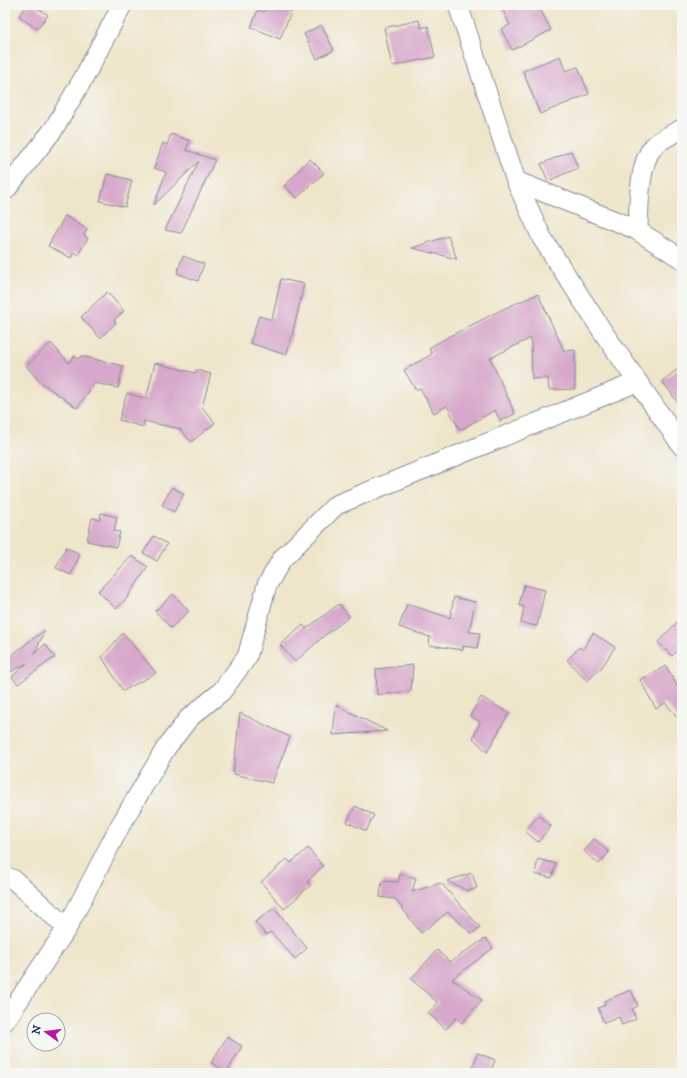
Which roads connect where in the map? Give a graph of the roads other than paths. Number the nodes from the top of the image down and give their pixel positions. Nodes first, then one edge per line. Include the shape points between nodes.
1 (122, 5) edge
2 (458, 5) edge
3 (682, 129) edge
4 (516, 181) junction
5 (5, 191) edge
6 (636, 229) junction
7 (682, 259) edge
8 (637, 382) junction
9 (682, 446) edge
10 (5, 876) edge
11 (67, 928) junction
12 (5, 1021) edge

1 - 5 street via 53,130
2 - 4 street
3 - 6 street via 654,145 647,156
4 - 6 street
4 - 8 street via 542,238
6 - 7 street
8 - 9 street
8 - 11 street via 336,505 282,559 267,585 247,657 221,692 189,718 166,748 121,824
10 - 11 street via 14,880
11 - 12 street

